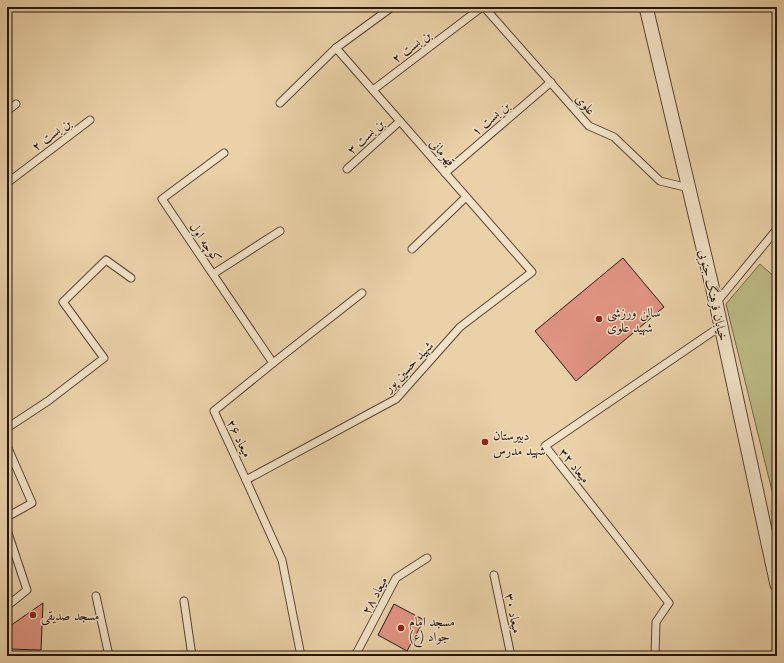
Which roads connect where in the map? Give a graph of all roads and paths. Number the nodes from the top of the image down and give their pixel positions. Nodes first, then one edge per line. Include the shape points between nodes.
1 (392, 7) edge
2 (483, 7) edge
3 (646, 7) edge
4 (336, 48) junction
5 (551, 82) junction
6 (373, 90) junction
7 (280, 103) dead end
8 (16, 104) dead end
9 (7, 111) edge
10 (90, 120) dead end
11 (400, 121) junction
12 (224, 154) dead end
13 (347, 170) dead end
14 (445, 173) junction
15 (7, 183) edge
16 (690, 188) junction
17 (466, 197) junction
18 (777, 229) edge
19 (280, 231) dead end
20 (412, 248) dead end
21 (532, 272) joint
22 (213, 274) junction
23 (131, 278) dead end
24 (362, 294) dead end
25 (716, 303) junction
26 (721, 326) junction
27 (273, 363) junction
28 (7, 428) edge
29 (7, 446) edge
30 (246, 480) junction
31 (7, 517) edge
32 (7, 530) edge
33 (427, 558) dead end
34 (494, 575) dead end
35 (777, 585) edge
36 (96, 596) dead end
37 (184, 601) dead end
38 (7, 606) edge
39 (109, 656) edge
40 (192, 656) edge
41 (301, 656) edge
42 (355, 656) edge
43 (511, 656) edge
44 (655, 656) edge

1 - 4 lane
2 - 5 lane, علوی
2 - 6 lane, بن بست ۲
3 - 16 street, خیابان فرهنگ جنوبی
4 - 6 lane, قهرمانی
4 - 7 lane
5 - 14 lane, بن بست ۱
5 - 16 lane, علوی via 589,126 614,136 660,181
6 - 11 lane, قهرمانی
8 - 9 lane
10 - 15 lane, بن بست ۲
11 - 13 lane, بن بست ۳
11 - 14 lane, قهرمانی
12 - 22 lane, کوچه اول via 162,200
14 - 17 lane, قهرمانی
16 - 25 street, خیابان فرهنگ جنوبی
17 - 20 lane
17 - 21 lane, قهرمانی
18 - 25 lane
19 - 22 lane
21 - 30 lane, شهید حسین پور via 460,327 396,399
22 - 27 lane, کوچه اول
23 - 28 lane via 106,260 63,302 104,358 48,401
24 - 27 lane, میعاد ۲۶
25 - 26 street, خیابان فرهنگ جنوبی
26 - 35 street, خیابان فرهنگ جنوبی
26 - 44 lane, میعاد ۳۲ via 544,446 669,603 656,622
27 - 30 lane, میعاد ۲۶ via 214,411
29 - 31 lane via 32,503
30 - 41 lane, میعاد ۲۶ via 282,560
32 - 38 lane via 27,590
33 - 42 lane, میعاد ۲۸ via 396,578
34 - 43 lane, میعاد ۳۰
36 - 39 lane
37 - 40 lane

